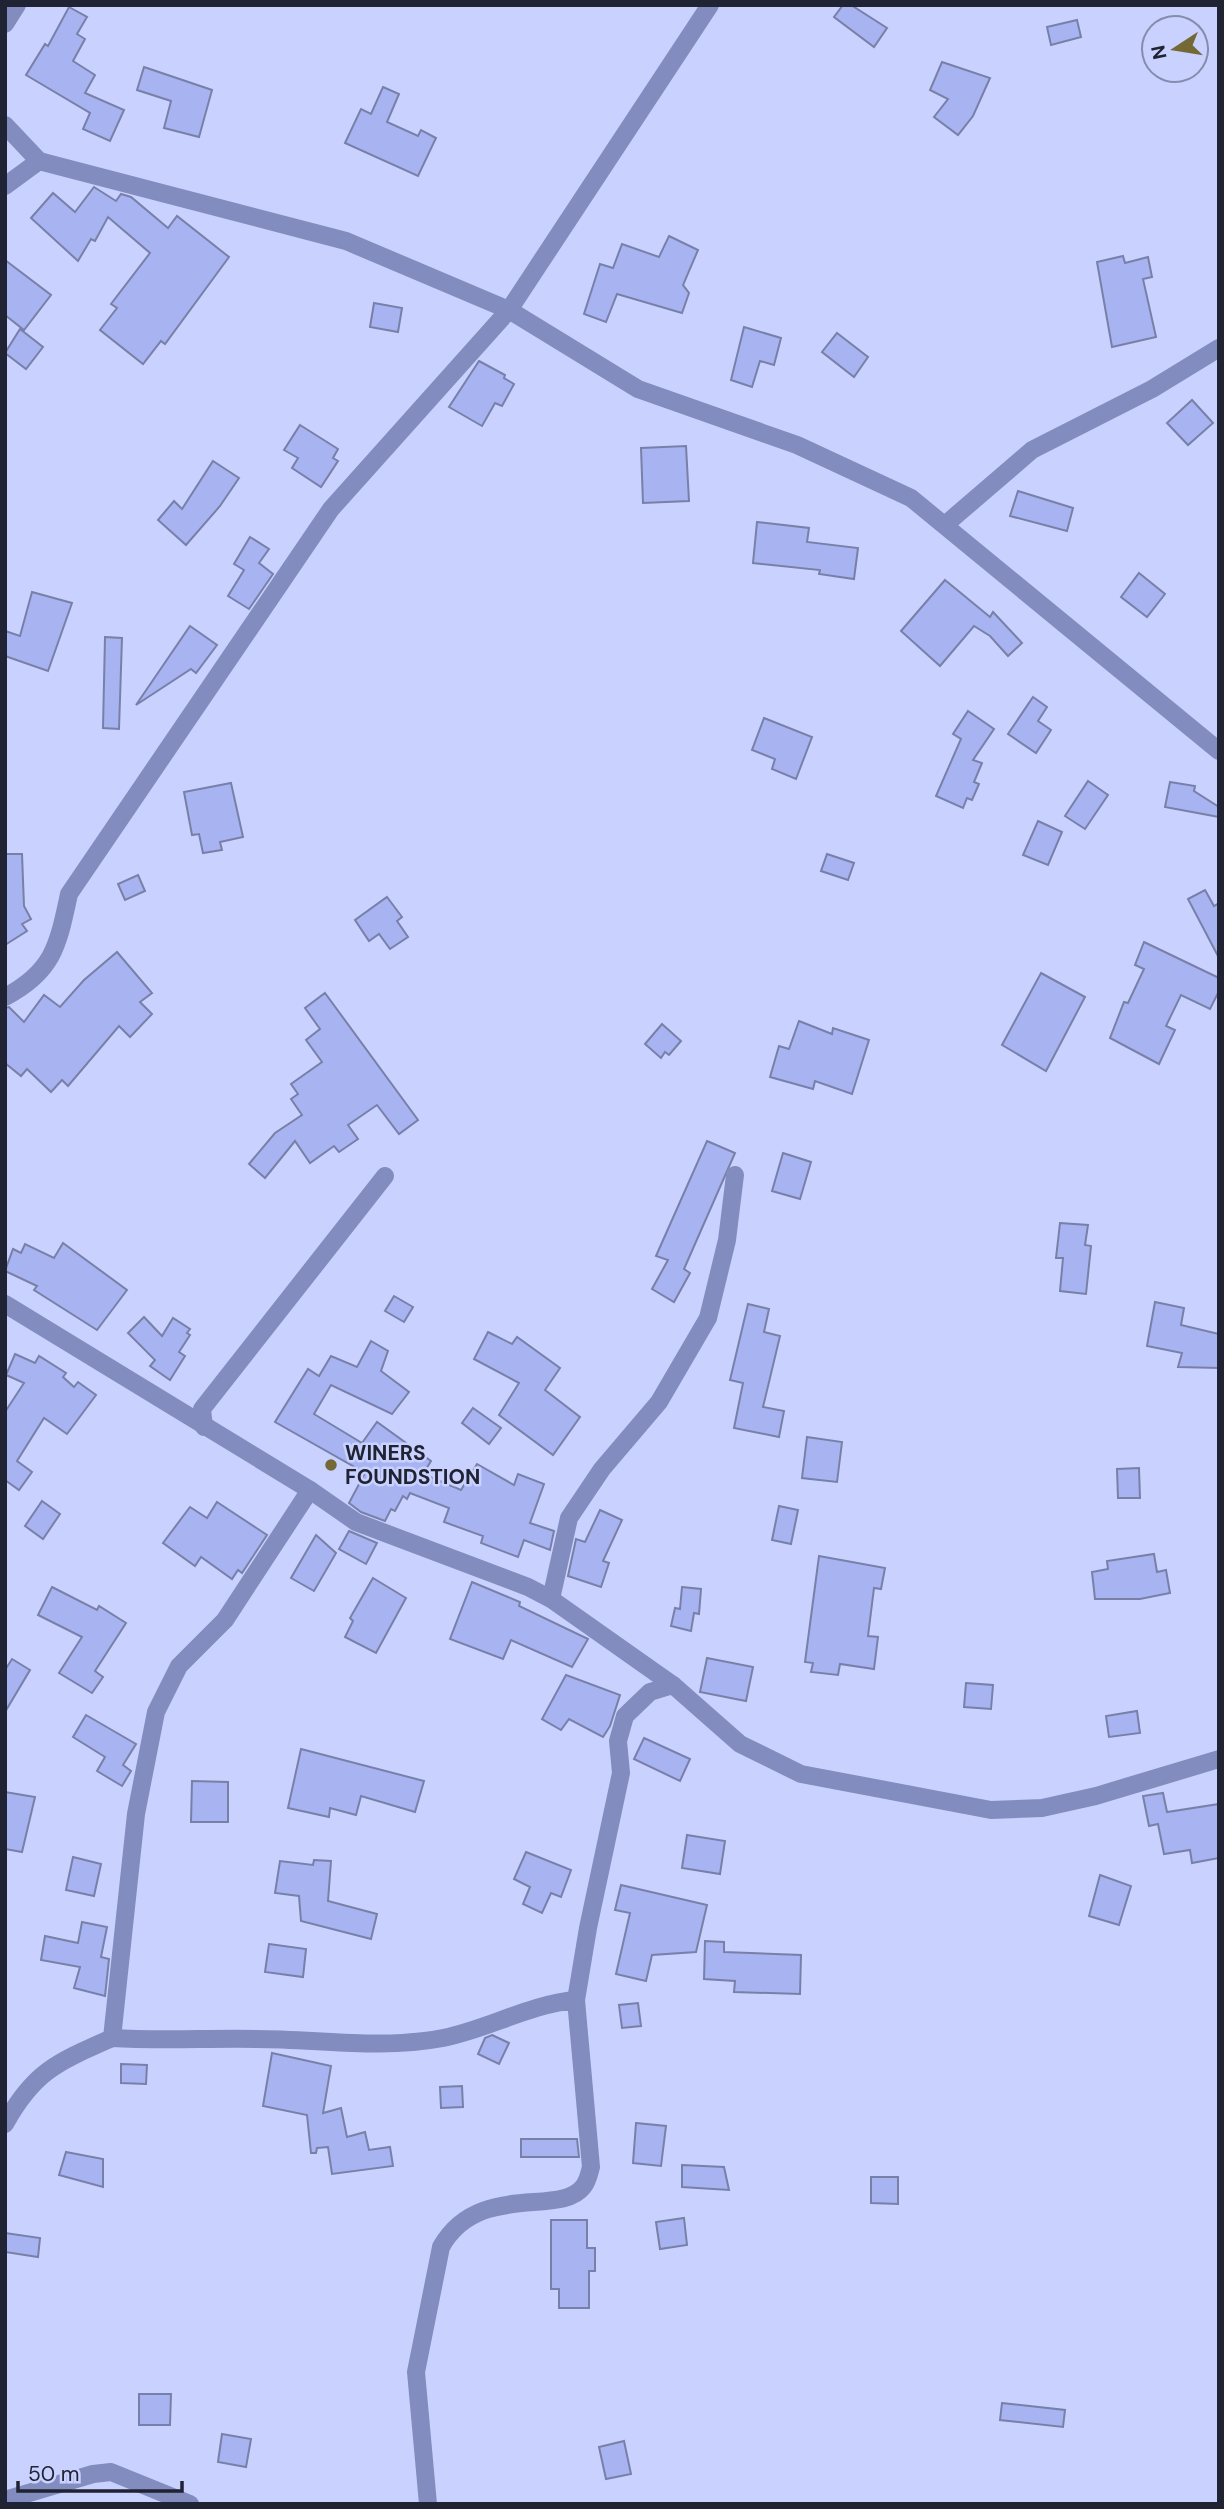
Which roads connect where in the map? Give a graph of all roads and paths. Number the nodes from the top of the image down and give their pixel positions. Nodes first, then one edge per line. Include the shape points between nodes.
1 (17, 5) edge
2 (710, 5) edge
3 (5, 24) edge
4 (5, 125) edge
5 (39, 161) junction
6 (5, 186) edge
7 (509, 310) junction
8 (1219, 348) edge
9 (946, 524) junction
10 (1219, 751) edge
11 (5, 997) edge
12 (736, 1175) dead end
13 (385, 1176) dead end
14 (5, 1304) edge
15 (204, 1427) junction
16 (310, 1490) junction
17 (551, 1599) junction
18 (674, 1685) junction
19 (1219, 1759) edge
20 (576, 2000) junction
21 (112, 2038) junction
22 (5, 2124) edge
23 (5, 2500) edge
24 (190, 2504) edge
25 (428, 2504) edge

1 - 3 street
2 - 7 street
4 - 5 street
5 - 6 street
5 - 7 street via 345,242
7 - 9 street via 638,388 797,445 911,498
7 - 11 street via 331,509 69,894 50,961 28,985
8 - 9 street via 1152,389 1032,450
9 - 10 street
12 - 17 street via 727,1240 708,1318 659,1402 602,1469 569,1518
13 - 15 street via 202,1409
14 - 15 street
15 - 16 street
16 - 17 street via 356,1522
16 - 21 street via 225,1620 179,1666 156,1712 136,1814
17 - 18 street
18 - 19 street via 740,1744 801,1774 991,1810 1042,1808 1096,1796
18 - 20 street via 650,1692 625,1716 618,1741 621,1773
20 - 21 street via 442,2038 401,2043
20 - 25 street via 591,2167 582,2189 569,2196 494,2206 461,2221 441,2246 416,2372
21 - 22 street via 43,2072 20,2097
23 - 24 street via 93,2473 111,2472

